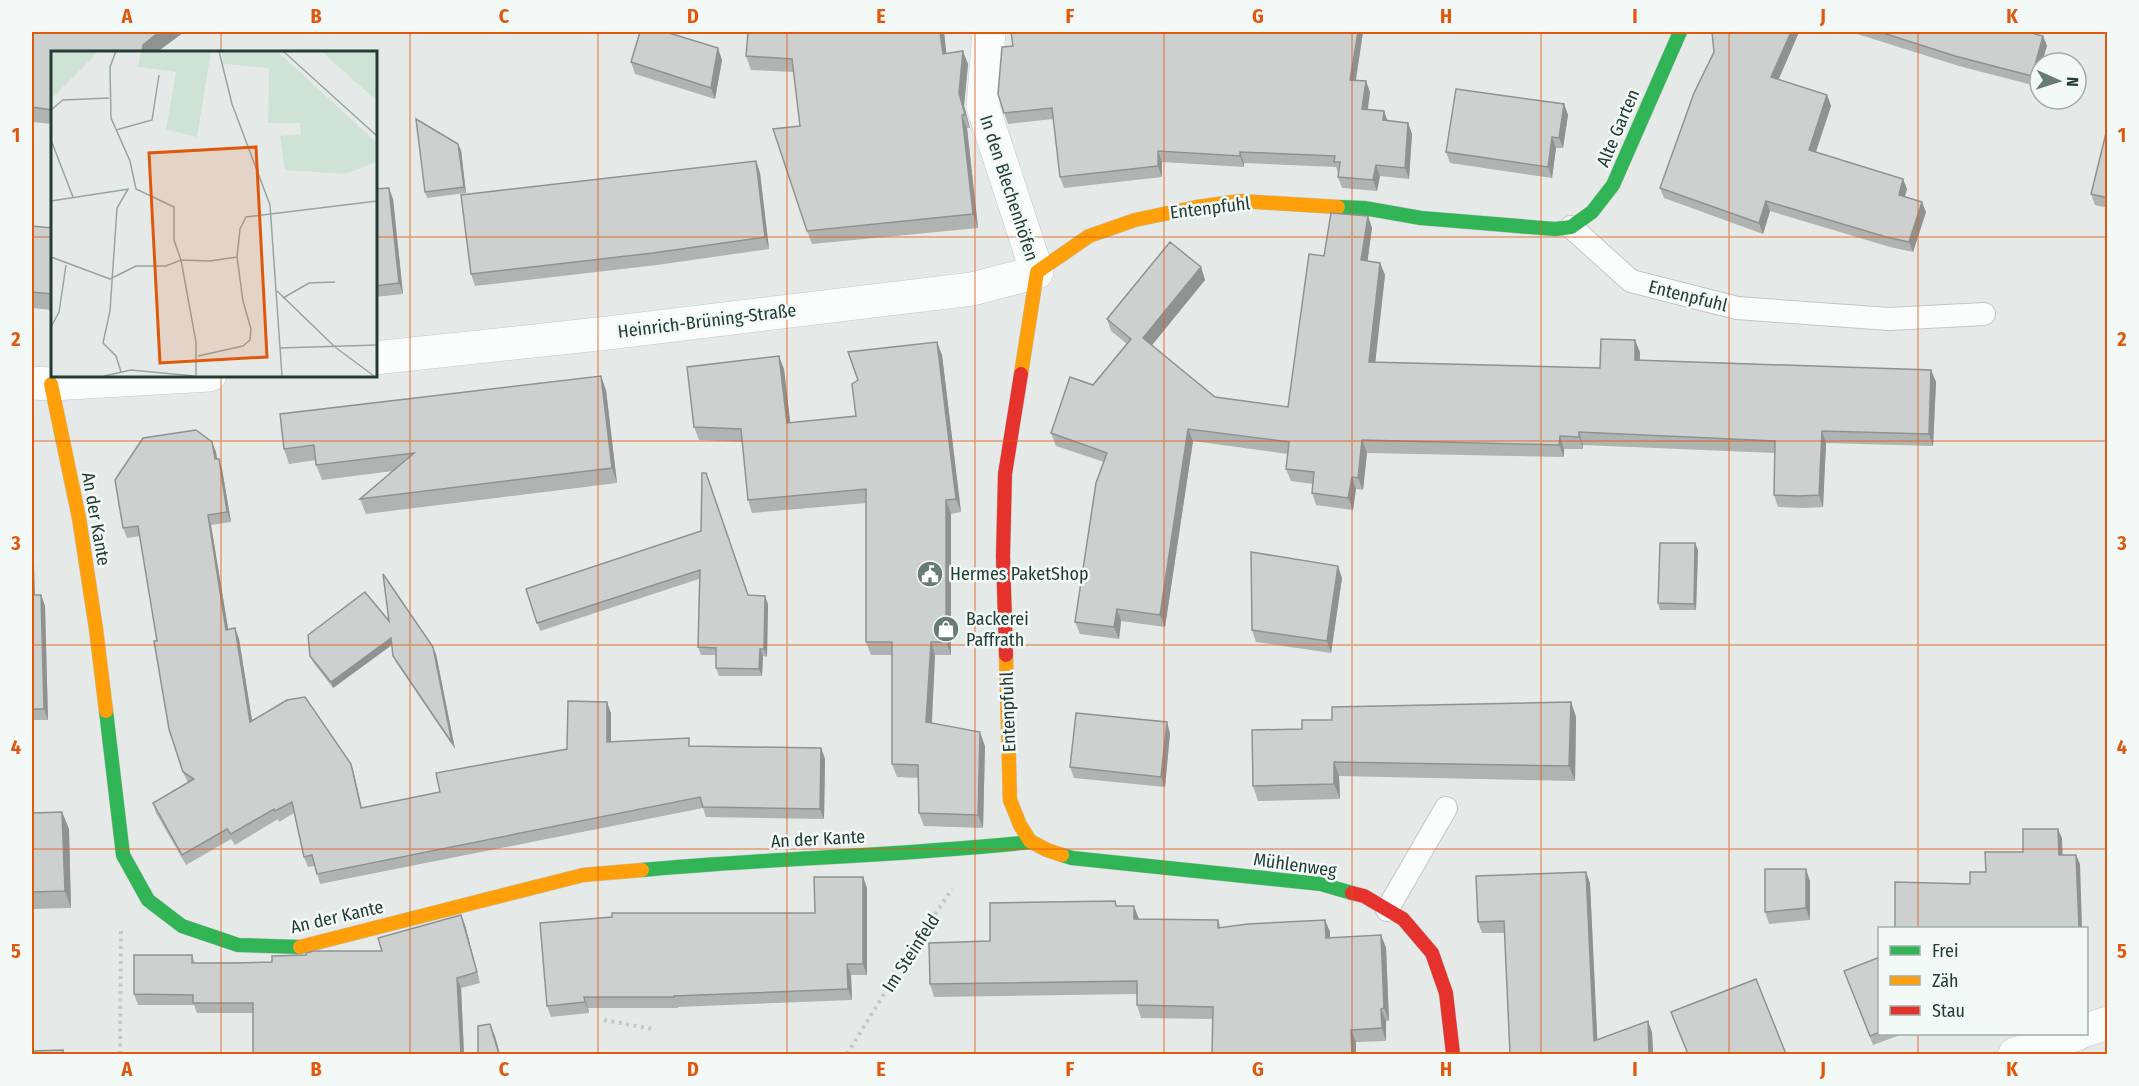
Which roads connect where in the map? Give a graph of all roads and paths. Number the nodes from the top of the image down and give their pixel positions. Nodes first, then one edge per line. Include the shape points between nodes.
1 (989, 32) edge
2 (1680, 32) edge
3 (1571, 227) junction
4 (1037, 272) junction
5 (1984, 314) dead end
6 (376, 358) edge
7 (191, 376) edge
8 (41, 384) edge
9 (1446, 808) dead end
10 (1031, 842) junction
11 (966, 849) junction
12 (1387, 910) junction
13 (121, 926) dead end
14 (604, 1020) dead end
15 (2108, 1023) edge
16 (651, 1029) dead end
17 (2088, 1029) edge
18 (2074, 1035) edge
19 (120, 1054) edge
20 (847, 1054) edge
21 (1453, 1054) edge
22 (2015, 1054) edge

1 - 4 street, In den Blechenhöfen via 982,107
2 - 3 street, Alte Garten via 1613,185 1592,212
3 - 4 street, Entenpfuhl via 1555,230 1421,218 1364,208 1240,201 1135,220 1089,236
3 - 5 lane, Entenpfuhl via 1631,281 1737,308 1889,319
4 - 6 street, Heinrich-Brüning-Straße via 972,289
4 - 10 street, Entenpfuhl via 1005,474 1003,556 1010,800 1020,829
7 - 8 street
8 - 11 street, An der Kante via 79,518 123,855 148,900 182,926 238,945 298,947 583,875
9 - 12 lane
10 - 11 street, An der Kante
10 - 12 street, Mühlenweg via 1048,852 1072,858 1321,884 1364,896
11 - 20 path, Im Steinfeld via 952,890
12 - 21 street, Mühlenweg via 1403,919 1432,953 1446,993
13 - 19 path
14 - 16 path
15 - 17 street
18 - 22 street

